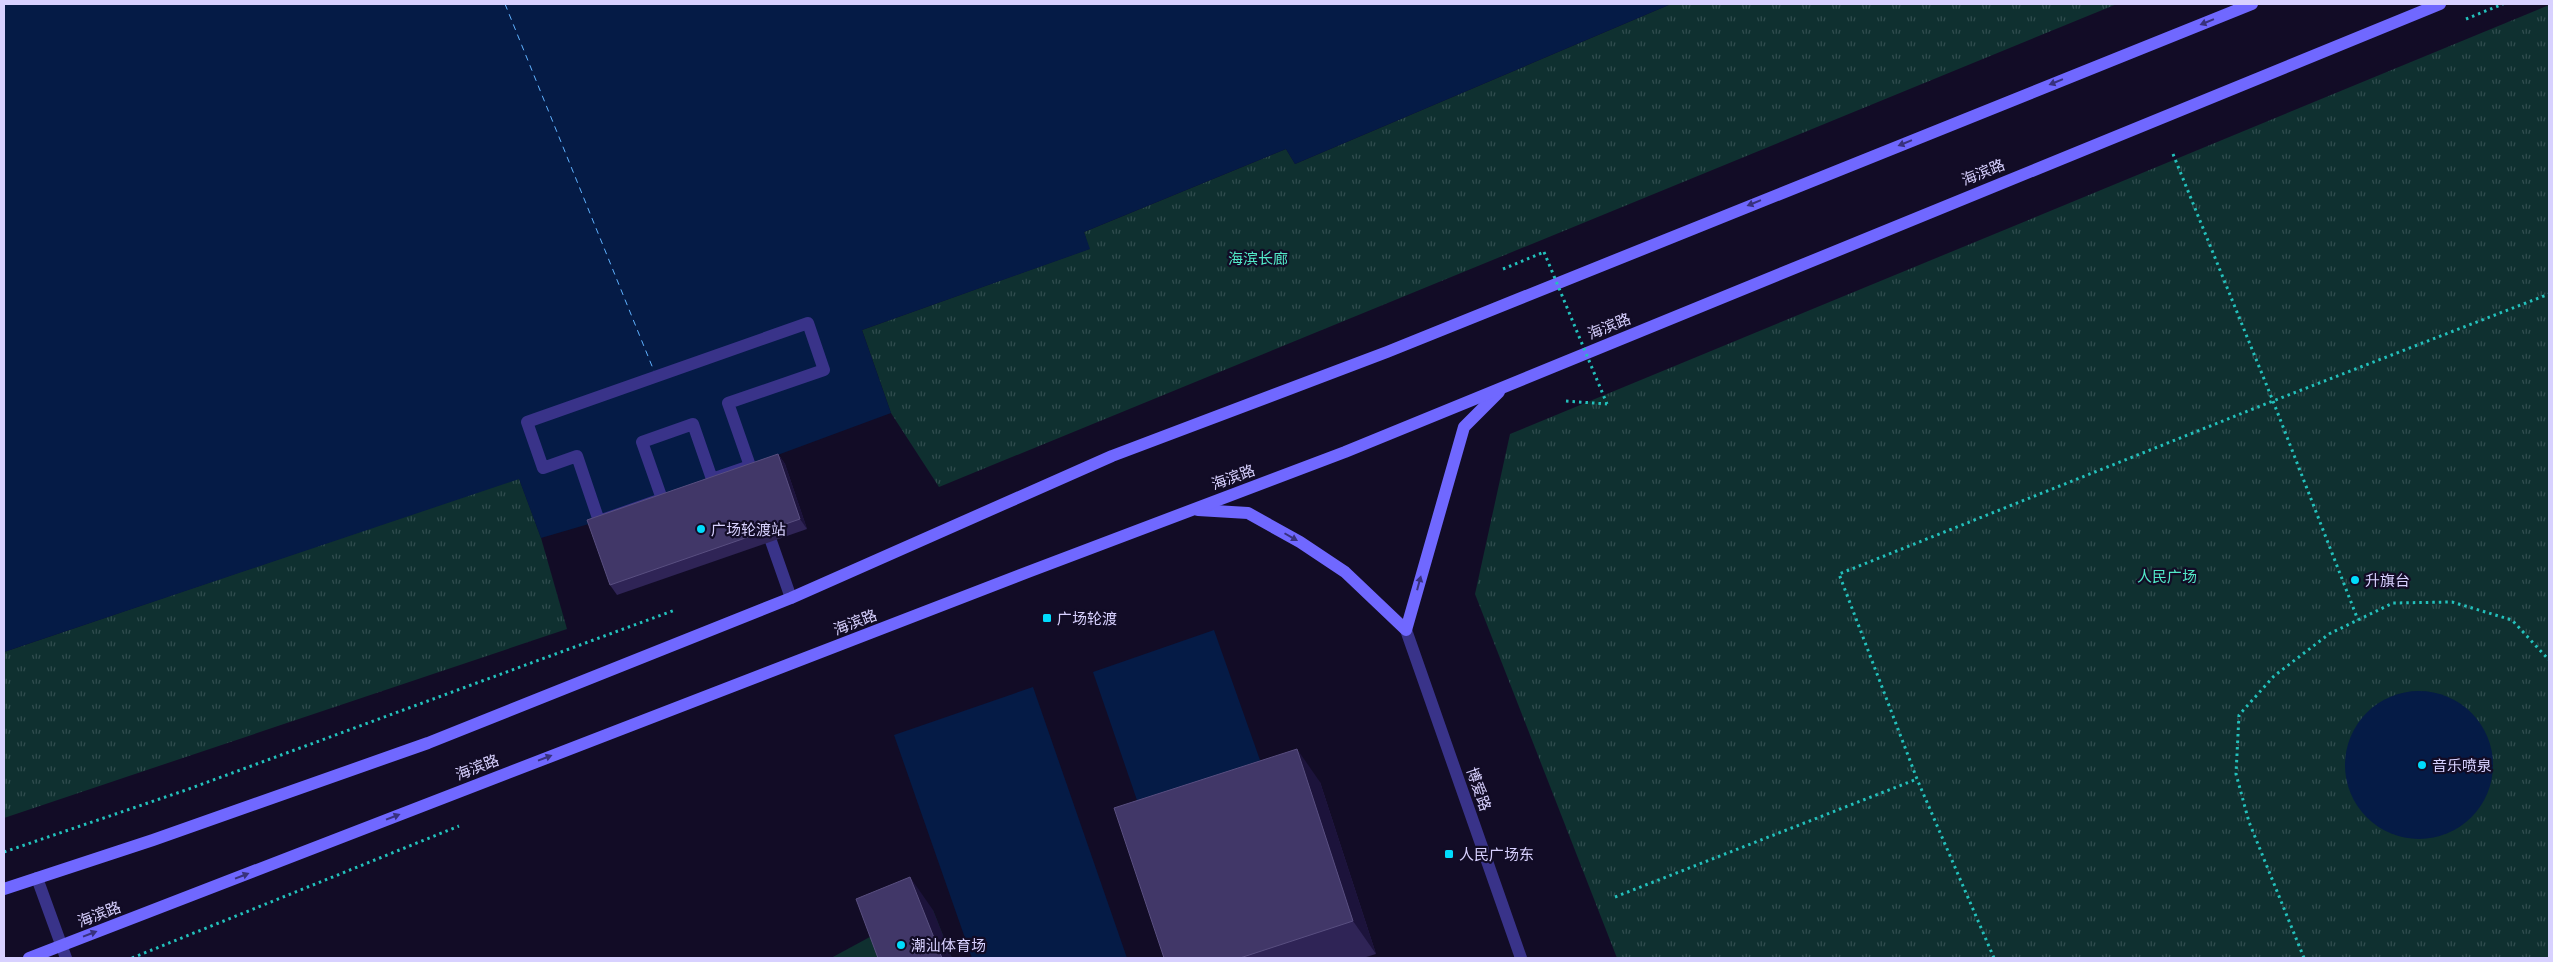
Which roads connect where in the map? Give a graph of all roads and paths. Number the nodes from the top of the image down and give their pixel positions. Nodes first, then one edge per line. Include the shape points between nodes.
1 (2252, 4) edge
2 (2440, 4) edge
3 (2172, 154) dead end
4 (1503, 269) dead end
5 (2549, 294) edge
6 (1505, 386) junction
7 (1566, 401) dead end
8 (2273, 401) junction
9 (1193, 509) junction
10 (639, 510) joint
11 (772, 542) dead end
12 (790, 598) junction
13 (2358, 620) junction
14 (1406, 630) junction
15 (2549, 660) edge
16 (1917, 779) junction
17 (38, 878) junction
18 (4, 889) edge
19 (1616, 897) dead end
20 (60, 946) junction
21 (28, 958) edge
22 (66, 958) edge
23 (1521, 958) edge
24 (1994, 958) edge
25 (2304, 958) edge

1 -> 12 main road via 1386,352 1112,456
2 - 6 main road, 海滨路
3 - 8 path
4 - 7 path, bridge via 1544,252 1607,404
5 - 8 path
6 - 9 main road, 海滨路 via 1345,452
14 -> 6 main road via 1464,427
8 - 13 path
8 - 16 path via 1839,574
9 -> 14 main road via 1248,512 1345,572
20 -> 9 main road, 海滨路
10 - 10 street via 662,499 642,442 693,424 712,479 750,466 728,403 824,370 808,323 527,422 543,468 577,456 600,521
11 - 12 street
12 - 17 main road via 428,743
13 - 15 path via 2393,603 2452,602 2512,620
13 - 25 path via 2329,634 2274,676 2239,715 2236,774 2249,822
14 - 23 street, 博爱路
16 - 19 path
16 - 24 path
17 - 18 main road
17 - 20 street
20 - 21 main road, 海滨路
20 - 22 street

